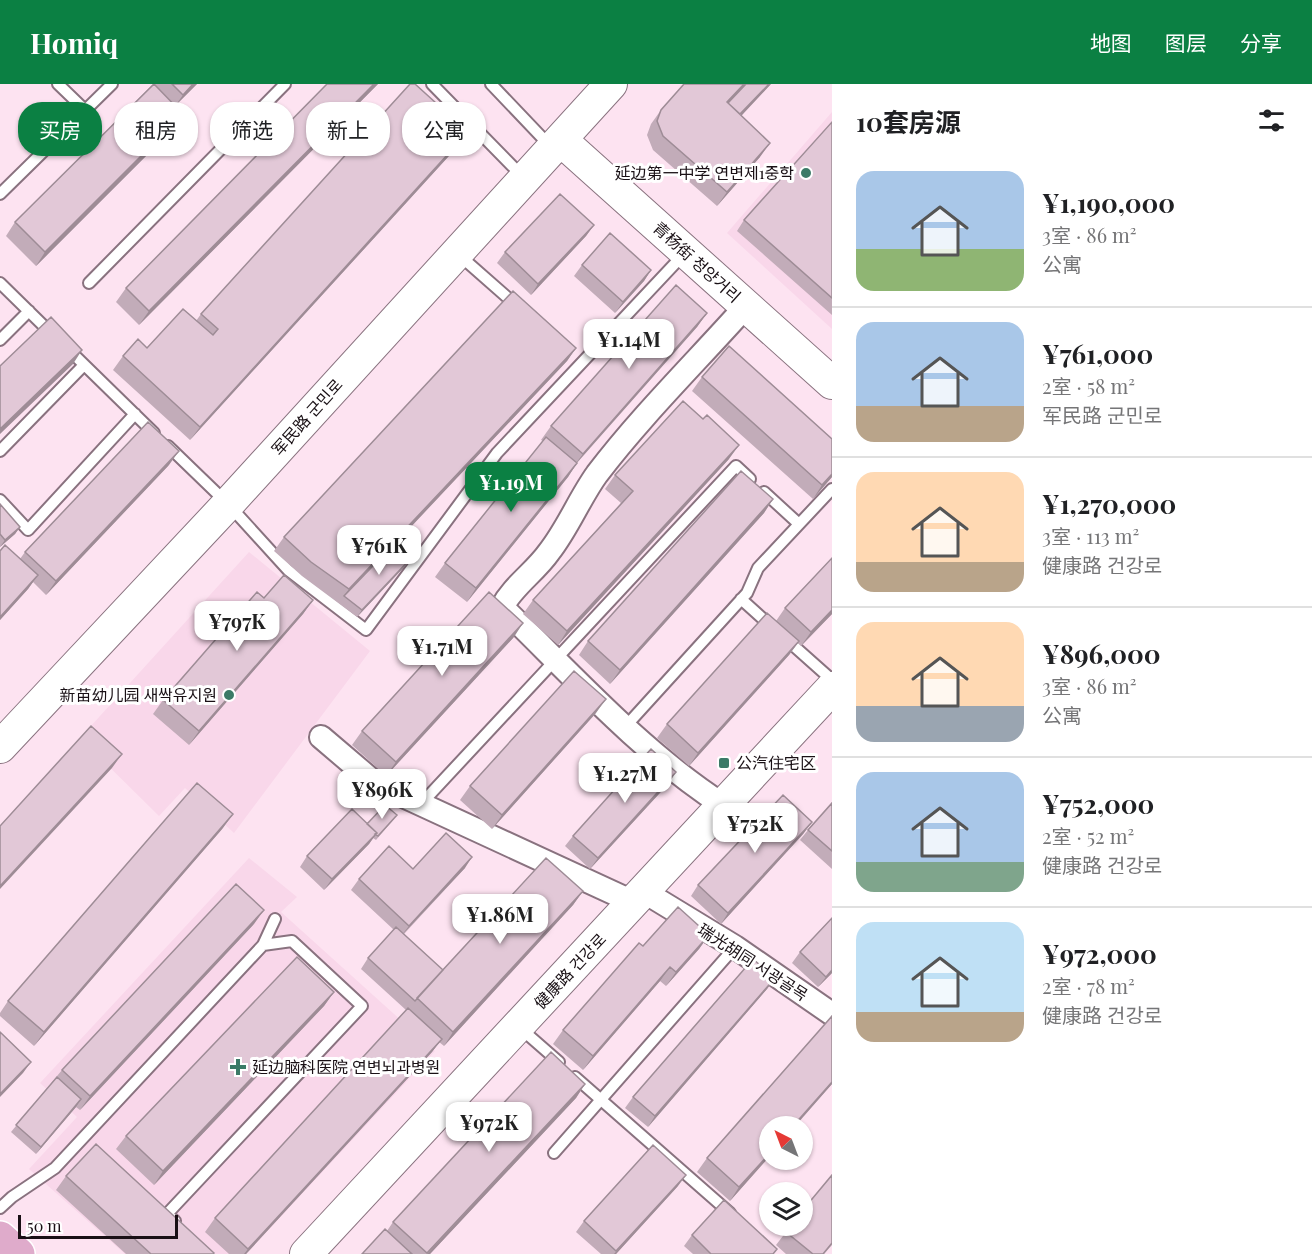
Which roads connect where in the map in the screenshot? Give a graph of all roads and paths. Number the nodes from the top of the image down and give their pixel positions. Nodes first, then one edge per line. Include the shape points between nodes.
1 (58, 84) edge
2 (112, 84) edge
3 (285, 84) edge
4 (432, 84) edge
5 (491, 84) edge
6 (611, 84) edge
7 (77, 102) edge
8 (93, 102) edge
9 (558, 145) junction
10 (38, 156) edge
11 (526, 180) junction
12 (0, 194) edge
13 (686, 252) junction
14 (457, 253) junction
15 (0, 283) edge
16 (89, 283) dead end
17 (746, 306) junction
18 (29, 311) junction
19 (529, 315) edge
20 (0, 340) edge
21 (573, 354) edge
22 (582, 362) junction
23 (84, 365) junction
24 (832, 383) edge
25 (135, 414) junction
26 (0, 451) edge
27 (832, 489) edge
28 (0, 500) edge
29 (228, 504) junction
30 (799, 524) junction
31 (741, 599) junction
32 (557, 660) junction
33 (832, 680) edge
34 (832, 688) edge
35 (626, 726) junction
36 (321, 736) dead end
37 (0, 747) edge
38 (421, 804) junction
39 (723, 805) junction
40 (638, 897) junction
41 (275, 919) dead end
42 (263, 945) junction
43 (735, 947) junction
44 (832, 1014) edge
45 (519, 1027) junction
46 (601, 1100) junction
47 (554, 1153) dead end
48 (0, 1208) edge
49 (742, 1223) edge
50 (184, 1230) edge
51 (0, 1238) edge
52 (18, 1254) edge
53 (306, 1254) edge

1 - 7 lane
2 - 8 lane
3 - 16 lane
4 - 11 lane
5 - 9 lane
6 - 9 street, 军民路 군민로
9 - 11 street, 军民路 군민로
9 - 13 street, 青杨街 청양거리
10 - 12 lane
11 - 14 street, 军民路 군민로
13 - 17 street, 青杨街 청양거리
13 - 22 lane
14 - 19 lane
14 - 29 street, 军民路 군민로
15 - 18 lane
17 - 24 street, 青杨街 청양거리
17 - 32 street via 618,449 572,511 551,550 508,595 502,607
18 - 20 lane
18 - 23 lane
21 - 22 lane
22 - 29 lane via 497,453 366,630 288,570
23 - 25 lane
23 - 26 lane
25 - 28 lane via 28,530
25 - 29 lane
27 - 30 lane
29 - 37 street, 军民路 군민로
30 - 31 lane via 758,568
30 - 32 lane via 736,466
31 - 33 lane
31 - 35 lane
32 - 35 street
32 - 38 lane
34 - 39 street, 健康路 건강로
35 - 39 street via 692,784
36 - 38 street, 瑞光胡同 서광골목 via 375,783
38 - 40 street, 瑞光胡同 서광골목
39 - 40 street, 健康路 건강로
40 - 43 street, 瑞光胡同 서광골목
40 - 45 street, 健康路 건강로
41 - 42 lane
42 - 48 lane via 55,1168
42 - 50 lane via 292,941 362,1006 167,1214
43 - 44 street, 瑞光胡同 서광골목
43 - 46 lane
45 - 46 lane
45 - 53 street, 健康路 건강로
46 - 47 lane
46 - 49 lane
51 - 52 main road

